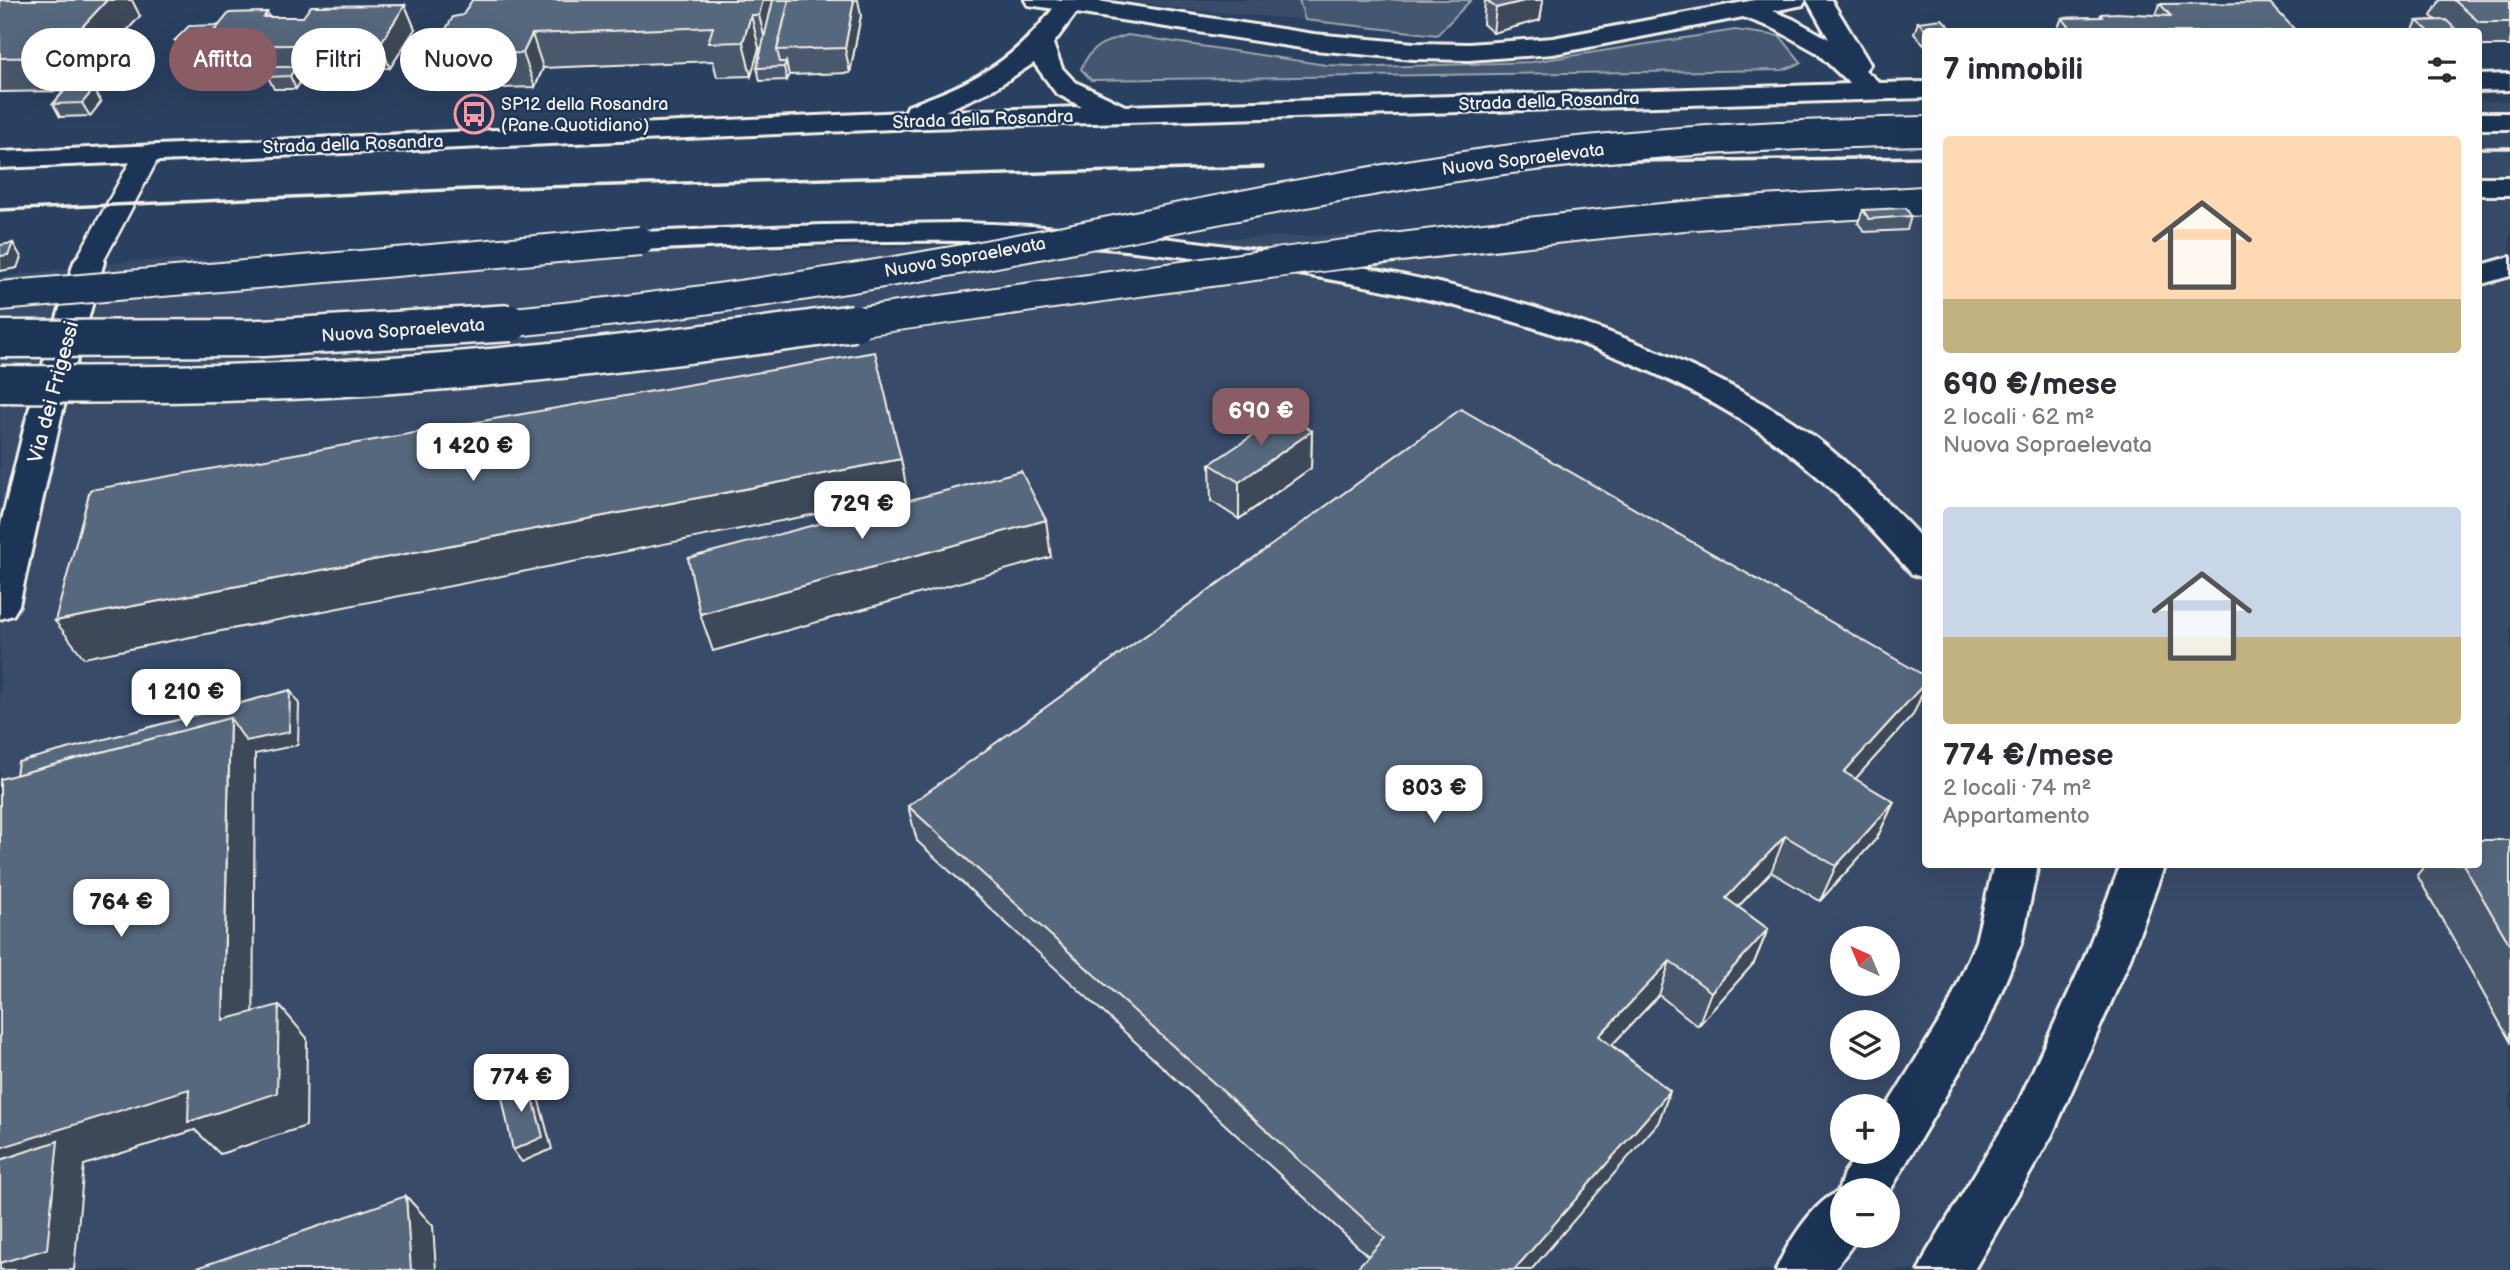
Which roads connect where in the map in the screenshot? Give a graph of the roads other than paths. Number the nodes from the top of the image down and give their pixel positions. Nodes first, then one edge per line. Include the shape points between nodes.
1 (1037, 0) edge
2 (1794, 0) edge
3 (1819, 0) edge
4 (1069, 5) junction
5 (1746, 10) junction
6 (1040, 43) junction
7 (2510, 82) edge
8 (2482, 83) edge
9 (1872, 90) junction
10 (1922, 90) edge
11 (1130, 114) junction
12 (893, 121) junction
13 (2482, 121) edge
14 (2510, 121) edge
15 (1922, 131) edge
16 (148, 153) junction
17 (0, 159) edge
18 (2482, 186) edge
19 (2510, 186) edge
20 (1922, 201) edge
21 (89, 262) joint
22 (2510, 266) edge
23 (2482, 275) edge
24 (0, 296) edge
25 (0, 340) edge
26 (0, 384) edge
27 (1922, 561) edge
28 (0, 605) edge
29 (2015, 868) edge
30 (2141, 868) edge
31 (1900, 1131) edge
32 (1830, 1232) edge
33 (1802, 1270) edge
34 (1945, 1270) edge

1 - 4 main road
2 - 5 main road
3 - 9 main road
4 - 5 main road via 1314,42 1469,52 1553,46
4 - 6 main road
5 - 9 main road via 1825,47
6 - 11 main road via 1050,72 1062,87
6 - 12 main road via 963,93
7 - 8 main road
9 - 10 main road, Strada della Rosandra
9 - 11 main road, Strada della Rosandra
11 - 12 main road, Strada della Rosandra
12 - 16 main road, Strada della Rosandra
13 - 14 main road
15 - 25 main road, Nuova Sopraelevata, bridge via 1624,146 1451,167 911,268 486,326 168,340
16 - 17 main road, Strada della Rosandra
16 - 21 lane
18 - 19 main road
20 - 26 main road, Nuova Sopraelevata, bridge via 1675,217 1509,234 909,316 489,366 330,379
21 - 28 main road, Via dei Frigessi via 44,417
22 - 23 main road
24 - 27 main road, bridge via 640,241 891,231 1023,234 1311,266 1449,292 1545,319 1685,374 1794,439 1853,484
29 - 31 main road via 1999,941 1966,1021
30 - 34 main road via 2105,964 2035,1119
32 - 33 main road

